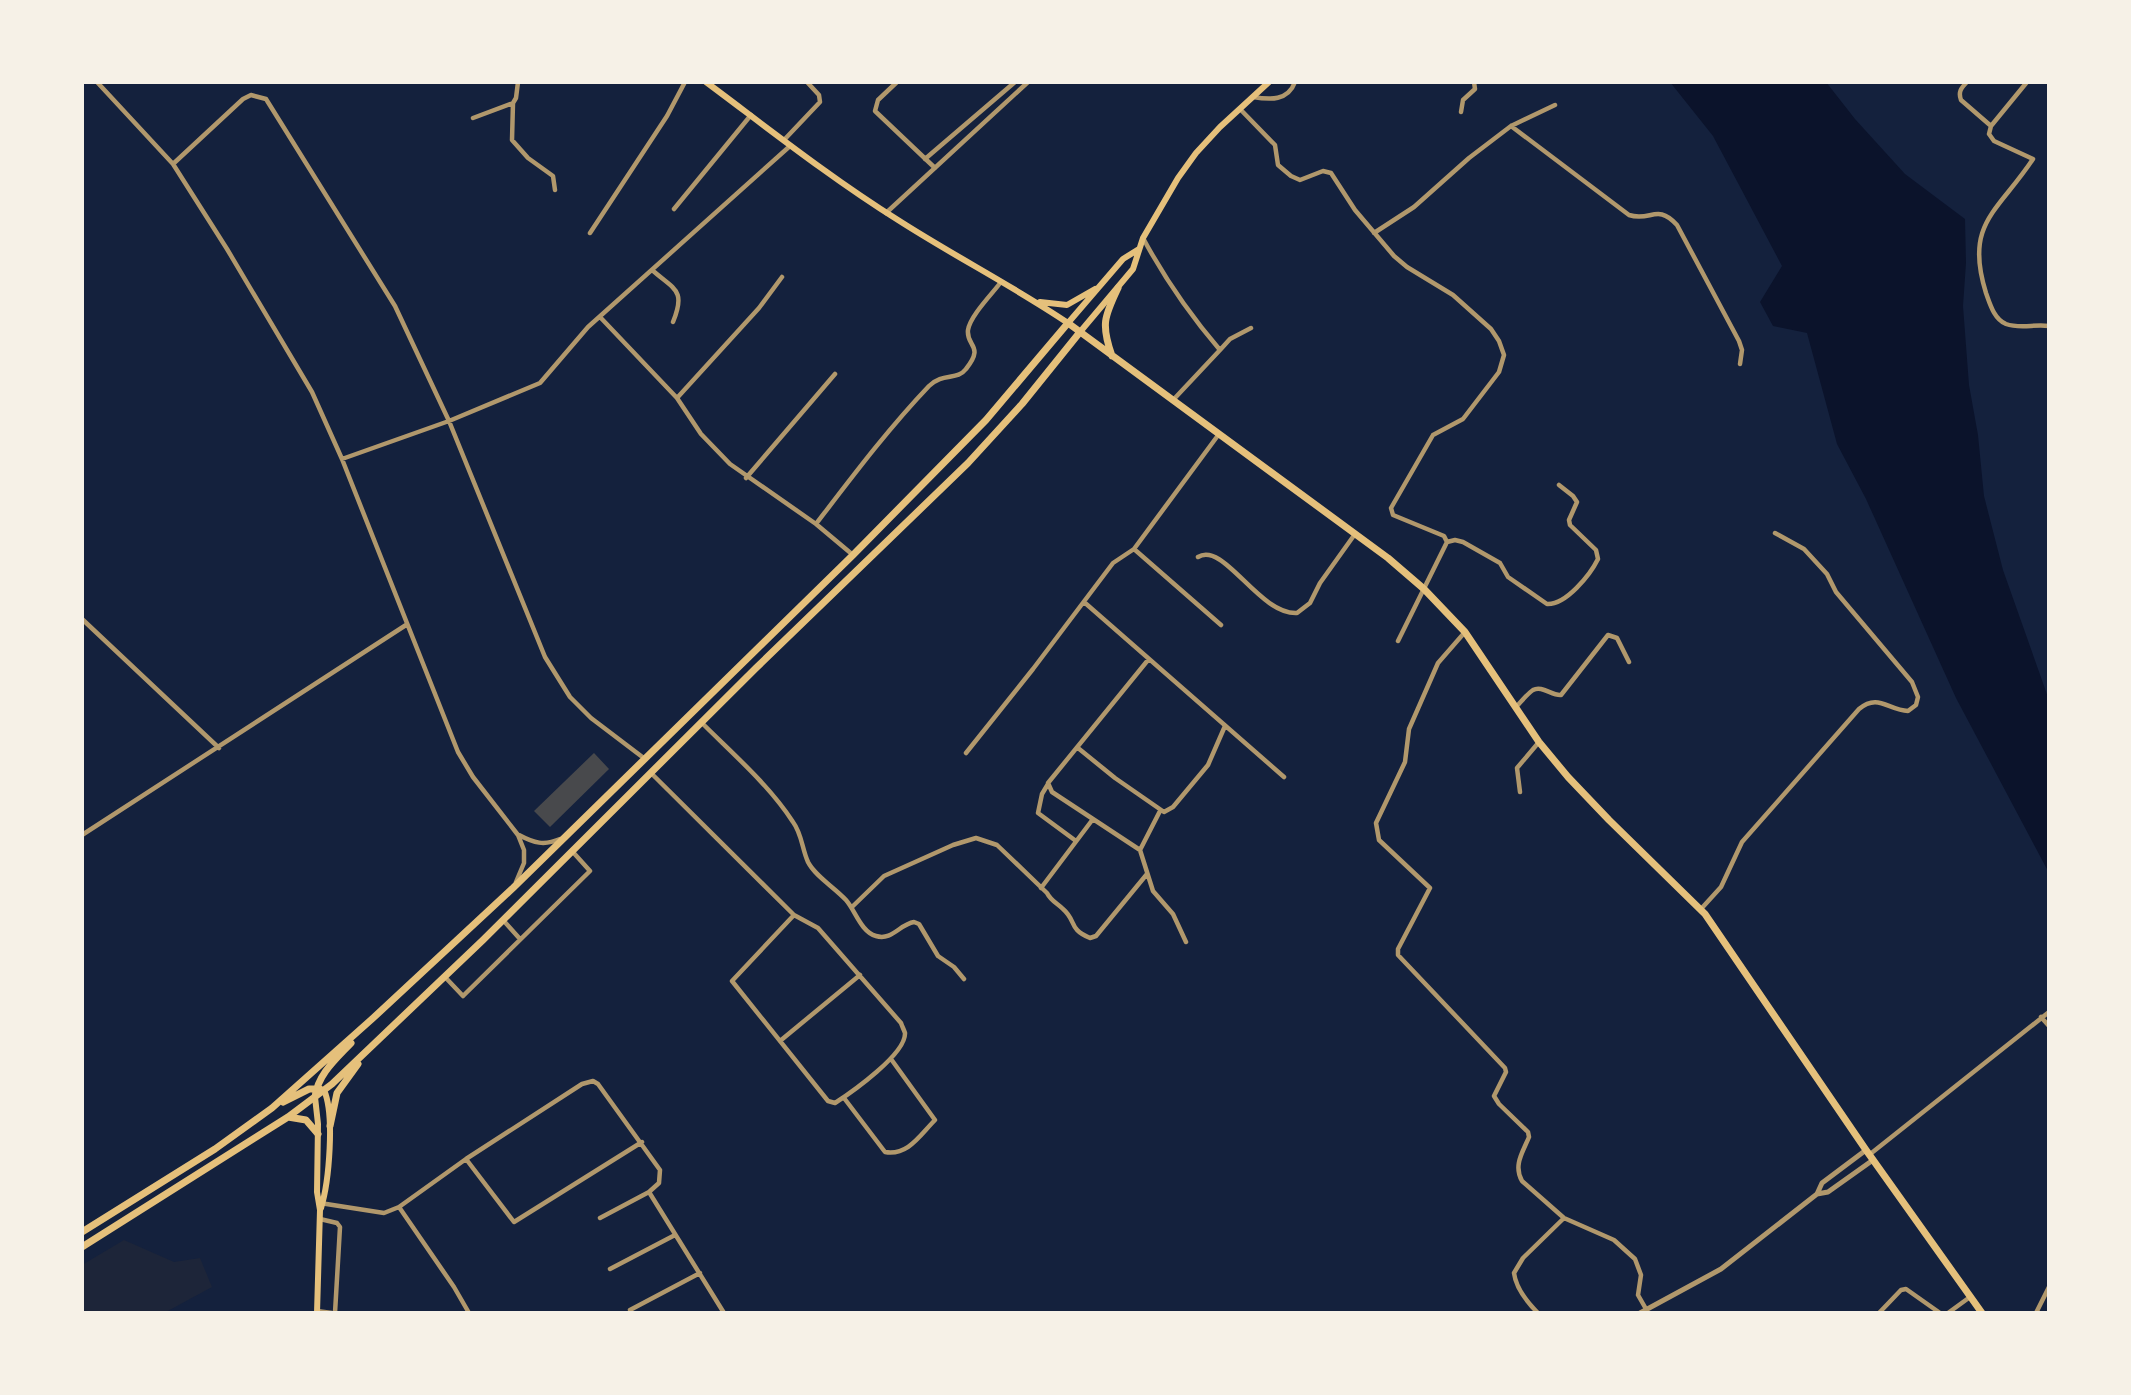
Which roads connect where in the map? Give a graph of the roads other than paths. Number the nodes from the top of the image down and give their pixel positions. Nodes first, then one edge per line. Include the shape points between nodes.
1 (97, 82) edge
2 (518, 82) edge
3 (685, 82) edge
4 (706, 82) edge
5 (807, 82) edge
6 (897, 82) edge
7 (1014, 82) edge
8 (1028, 82) edge
9 (1269, 82) edge
10 (1295, 82) edge
11 (1474, 82) edge
12 (1967, 82) edge
13 (2027, 82) edge
14 (1252, 97) junction
15 (513, 103) junction
16 (1555, 105) dead end
17 (1239, 108) junction
18 (1461, 112) dead end
19 (751, 116) junction
20 (473, 118) dead end
21 (1511, 126) junction
22 (1991, 126) junction
23 (784, 140) junction
24 (791, 145) junction
25 (925, 159) junction
26 (173, 164) junction
27 (935, 168) junction
28 (555, 190) dead end
29 (674, 209) dead end
30 (887, 212) junction
31 (590, 233) dead end
32 (1374, 233) junction
33 (1143, 238) junction
34 (1139, 249) junction
35 (652, 270) junction
36 (782, 277) dead end
37 (1002, 281) junction
38 (1103, 283) junction
39 (1118, 288) junction
40 (1035, 300) junction
41 (600, 317) junction
42 (673, 322) dead end
43 (1068, 323) junction
44 (2049, 326) edge
45 (1251, 328) dead end
46 (1080, 332) junction
47 (1220, 350) junction
48 (1112, 357) junction
49 (1740, 364) dead end
50 (835, 374) dead end
51 (677, 398) junction
52 (1174, 400) junction
53 (449, 421) junction
54 (1220, 433) junction
55 (342, 459) junction
56 (746, 478) junction
57 (1559, 485) dead end
58 (816, 524) junction
59 (1355, 533) junction
60 (1775, 533) dead end
61 (1447, 542) junction
62 (1134, 549) junction
63 (853, 555) junction
64 (1198, 557) dead end
65 (1424, 589) junction
66 (1084, 602) junction
67 (82, 620) edge
68 (406, 625) junction
69 (1221, 625) dead end
70 (1465, 632) junction
71 (1398, 640) dead end
72 (1149, 660) junction
73 (1629, 662) dead end
74 (1516, 707) junction
75 (702, 723) junction
76 (1225, 726) junction
77 (1539, 742) junction
78 (219, 748) junction
79 (1078, 748) junction
80 (966, 753) dead end
81 (645, 759) junction
82 (651, 773) junction
83 (1284, 777) dead end
84 (1048, 783) junction
85 (1520, 792) dead end
86 (1160, 811) junction
87 (1093, 819) junction
88 (82, 835) edge
89 (518, 835) junction
90 (562, 838) junction
91 (1076, 841) junction
92 (1140, 850) junction
93 (572, 852) junction
94 (1147, 874) junction
95 (513, 888) junction
96 (1041, 888) junction
97 (852, 907) junction
98 (1701, 909) junction
99 (794, 915) junction
100 (503, 920) junction
101 (520, 939) junction
102 (1186, 942) dead end
103 (860, 975) junction
104 (445, 976) junction
105 (964, 979) dead end
106 (2049, 1012) edge
107 (2041, 1017) junction
108 (373, 1019) junction
109 (2049, 1026) edge
110 (780, 1041) junction
111 (368, 1049) junction
112 (891, 1059) junction
113 (320, 1089) junction
114 (315, 1097) junction
115 (844, 1098) junction
116 (272, 1108) junction
117 (288, 1117) junction
118 (330, 1126) junction
119 (318, 1134) junction
120 (642, 1142) junction
121 (1869, 1155) junction
122 (466, 1159) junction
123 (649, 1192) junction
124 (1817, 1194) junction
125 (321, 1206) junction
126 (399, 1207) junction
127 (1564, 1218) junction
128 (320, 1219) junction
129 (600, 1219) dead end
130 (82, 1232) edge
131 (675, 1235) junction
132 (82, 1247) edge
133 (610, 1269) dead end
134 (700, 1273) junction
135 (2049, 1287) edge
136 (1972, 1297) junction
137 (466, 1307) junction
138 (630, 1310) dead end
139 (1643, 1311) edge
140 (317, 1312) edge
141 (334, 1313) edge
142 (460, 1313) edge
143 (469, 1313) edge
144 (724, 1313) edge
145 (1538, 1313) edge
146 (1879, 1313) edge
147 (1940, 1313) edge
148 (1948, 1313) edge
149 (1982, 1313) edge
150 (2036, 1313) edge

1 - 26 street
2 - 15 street
3 - 31 street
4 - 19 main road
5 - 23 street via 819,94 820,102
6 - 25 street via 875,103 875,111
7 - 25 street
8 - 27 street
9 - 14 main road
10 - 14 street via 1279,99
11 - 18 street via 1475,89 1463,100
12 - 22 street via 1961,88 1961,100
13 - 22 street
14 - 17 main road
15 - 20 street
15 - 28 street via 512,140 553,176
16 - 21 street
17 - 32 street via 1276,148 1278,165 1300,180 1331,173
17 - 33 main road via 1190,161
19 - 23 main road
19 - 29 street
21 - 32 street
21 - 49 street via 1629,215 1641,218 1663,213 1671,218 1739,341
22 - 44 street via 1989,134 1994,141 2033,159 1980,234 1978,260 1990,304 1998,320 2008,325
23 - 24 main road
24 - 30 main road
24 - 35 street
25 - 27 street
26 - 53 street via 243,99 251,95 266,99 395,306
26 - 55 street via 312,392
27 - 30 street
30 - 37 main road
32 - 61 street via 1407,267 1453,295 1491,329 1504,355 1499,372 1463,419 1433,435 1391,508 1394,515 1444,536
33 - 34 main road
33 - 47 street via 1179,299
34 - 38 main road via 1123,259
34 - 39 main road via 1133,269
35 - 41 street
35 - 42 street via 678,293 680,304
36 - 51 street
37 - 40 main road
37 - 58 street via 972,319 968,337 975,353 965,370 940,377 929,386
38 - 40 main road via 1067,305
38 - 43 main road
39 - 46 main road
39 - 48 main road via 1104,323
40 - 43 main road
41 - 51 street
41 - 53 street via 540,383
43 - 46 main road
43 - 63 main road via 986,420
45 - 47 street
46 - 48 main road
46 - 75 main road via 968,463
47 - 52 street
48 - 52 main road
50 - 56 street
51 - 56 street via 701,435
52 - 54 main road
53 - 55 street
53 - 81 street via 558,680 591,718
54 - 59 main road
54 - 62 street
55 - 68 street
56 - 58 street
57 - 61 street via 1577,502 1570,525 1596,550 1598,559 1560,602 1547,604 1508,577 1500,563 1463,541
58 - 63 street
59 - 64 street via 1310,603 1297,613 1265,602 1212,554
59 - 65 main road
60 - 98 street via 1804,549 1826,574 1912,682 1918,697 1908,711 1878,702 1867,702 1859,709 1742,842 1721,887
61 - 65 street
62 - 66 street via 1112,563
62 - 69 street
63 - 81 main road
65 - 70 main road
65 - 71 street
66 - 72 street
66 - 80 street
67 - 78 street
68 - 78 street
68 - 89 street via 458,752
70 - 74 main road
70 - 127 street via 1438,663 1409,729 1405,762 1376,828 1383,844 1430,888 1398,955 1505,1069 1495,1099 1527,1129 1529,1137 1518,1174
72 - 76 street
72 - 79 street
73 - 74 street via 1616,638 1608,635 1561,695 1534,689
74 - 77 main road
75 - 82 main road
75 - 97 street via 782,807 795,824 812,869
76 - 83 street
76 - 86 street via 1208,765 1173,807
77 - 85 street via 1517,768
77 - 98 main road via 1609,820
78 - 88 street
79 - 84 street
79 - 86 street
81 - 90 main road
82 - 93 main road
82 - 99 street
84 - 87 street via 1052,792
84 - 91 street via 1038,813
86 - 92 street
87 - 91 street
87 - 92 street
89 - 90 street via 541,844
89 - 95 street via 524,863
90 - 95 main road
91 - 96 street
92 - 94 street
93 - 100 main road
93 - 101 street via 590,871
94 - 96 street via 1090,938 1077,932 1066,911
94 - 102 street
95 - 108 main road
96 - 97 street via 997,845 976,838 884,877
97 - 105 street via 875,936 888,937 908,923 919,924 939,956
98 - 121 main road
99 - 103 street via 818,928
99 - 110 street via 732,982
100 - 101 street
100 - 104 main road
101 - 104 street via 463,996
103 - 110 street
103 - 112 street via 901,1023 905,1034
104 - 111 main road
106 - 107 street
107 - 109 street
107 - 121 street
108 - 113 main road via 324,1072
108 - 116 main road
110 - 115 street via 828,1101
111 - 113 main road
111 - 118 main road via 337,1093
112 - 115 street
112 - 115 street via 935,1120 906,1150 885,1152
113 - 114 main road
113 - 116 main road via 301,1092
113 - 118 main road via 329,1105
114 - 117 main road
114 - 119 main road
116 - 130 main road
117 - 119 main road via 306,1120
117 - 132 main road
118 - 125 main road
119 - 125 main road
120 - 122 street via 593,1082 582,1084
120 - 122 street via 514,1222
120 - 123 street via 660,1170 659,1183
121 - 124 street via 1828,1192
121 - 124 street via 1822,1183
121 - 136 main road
122 - 126 street
123 - 129 street
123 - 131 street
124 - 139 street via 1721,1269
125 - 126 street via 384,1213
125 - 128 main road
126 - 137 street
127 - 139 street via 1602,1233 1635,1259
127 - 145 street via 1514,1273 1518,1288
128 - 140 main road
128 - 141 street via 340,1227
131 - 133 street
131 - 134 street
134 - 138 street
134 - 144 street
135 - 150 street
136 - 148 street
136 - 149 main road
137 - 142 street
137 - 143 street
140 - 141 street
146 - 147 street via 1906,1289

